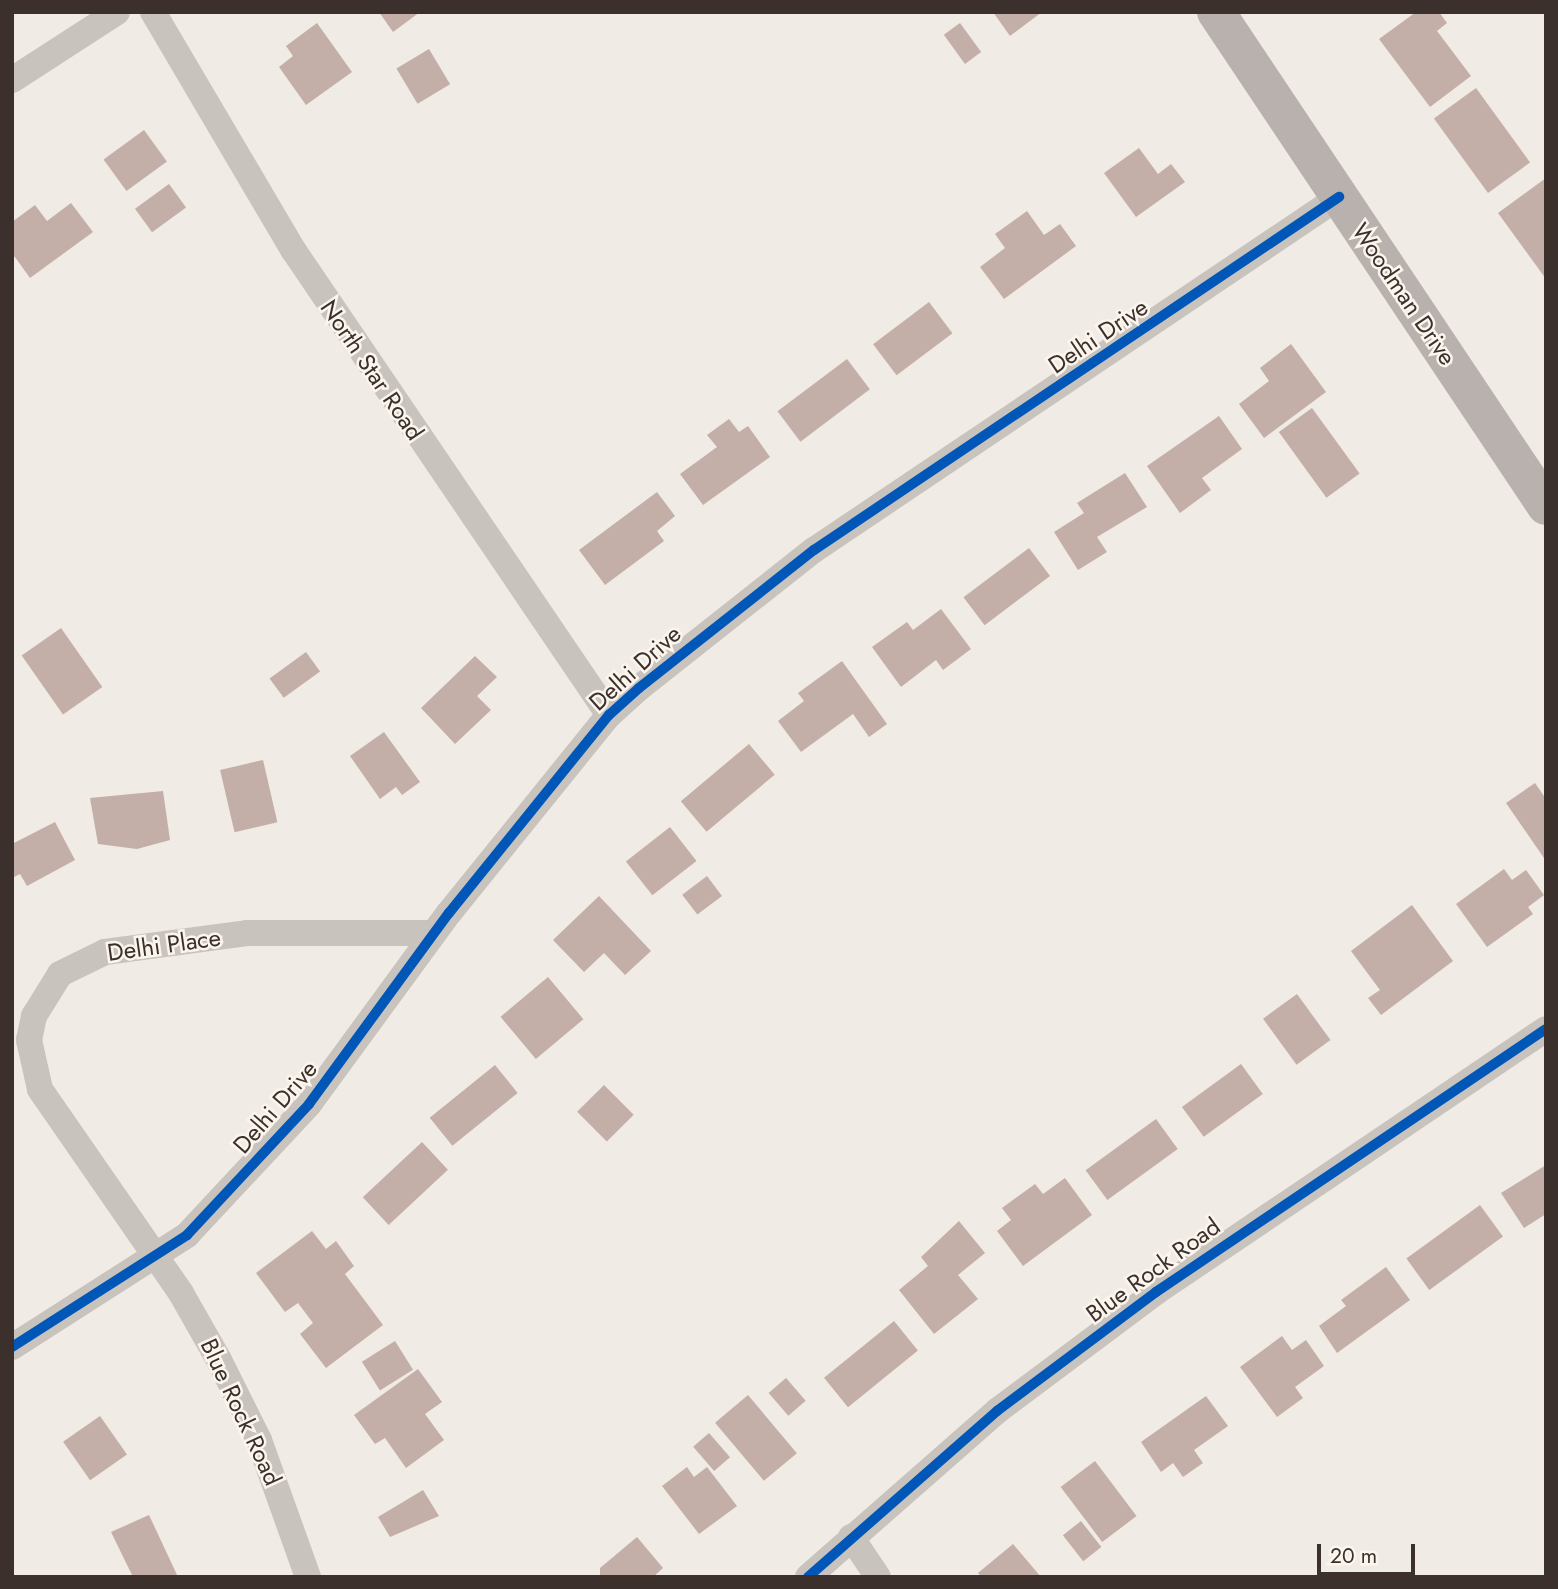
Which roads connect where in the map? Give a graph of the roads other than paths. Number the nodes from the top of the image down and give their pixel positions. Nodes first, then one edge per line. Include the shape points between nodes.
1 (117, 12) edge
2 (153, 12) edge
3 (1216, 12) edge
4 (12, 80) edge
5 (1339, 197) junction
6 (1546, 506) edge
7 (609, 716) junction
8 (434, 933) junction
9 (1546, 1029) edge
10 (156, 1256) junction
11 (12, 1347) edge
12 (851, 1537) junction
13 (308, 1577) edge
14 (808, 1577) edge
15 (878, 1577) edge

1 - 4 street
2 - 7 street, North Star Road via 294,251
3 - 5 main road, Woodman Drive
5 - 6 main road, Woodman Drive
5 - 7 street, Delhi Drive via 814,550
7 - 8 street, Delhi Drive
8 - 10 street, Delhi Drive via 309,1104 187,1235
8 - 10 street, Delhi Place via 247,933 105,952 60,974 34,1016 32,1065 40,1089
9 - 12 street, Blue Rock Road via 1156,1292 997,1411
10 - 11 street, Delhi Drive
10 - 13 street, Blue Rock Road via 219,1360 259,1440
12 - 14 street, Blue Rock Road
12 - 15 street

